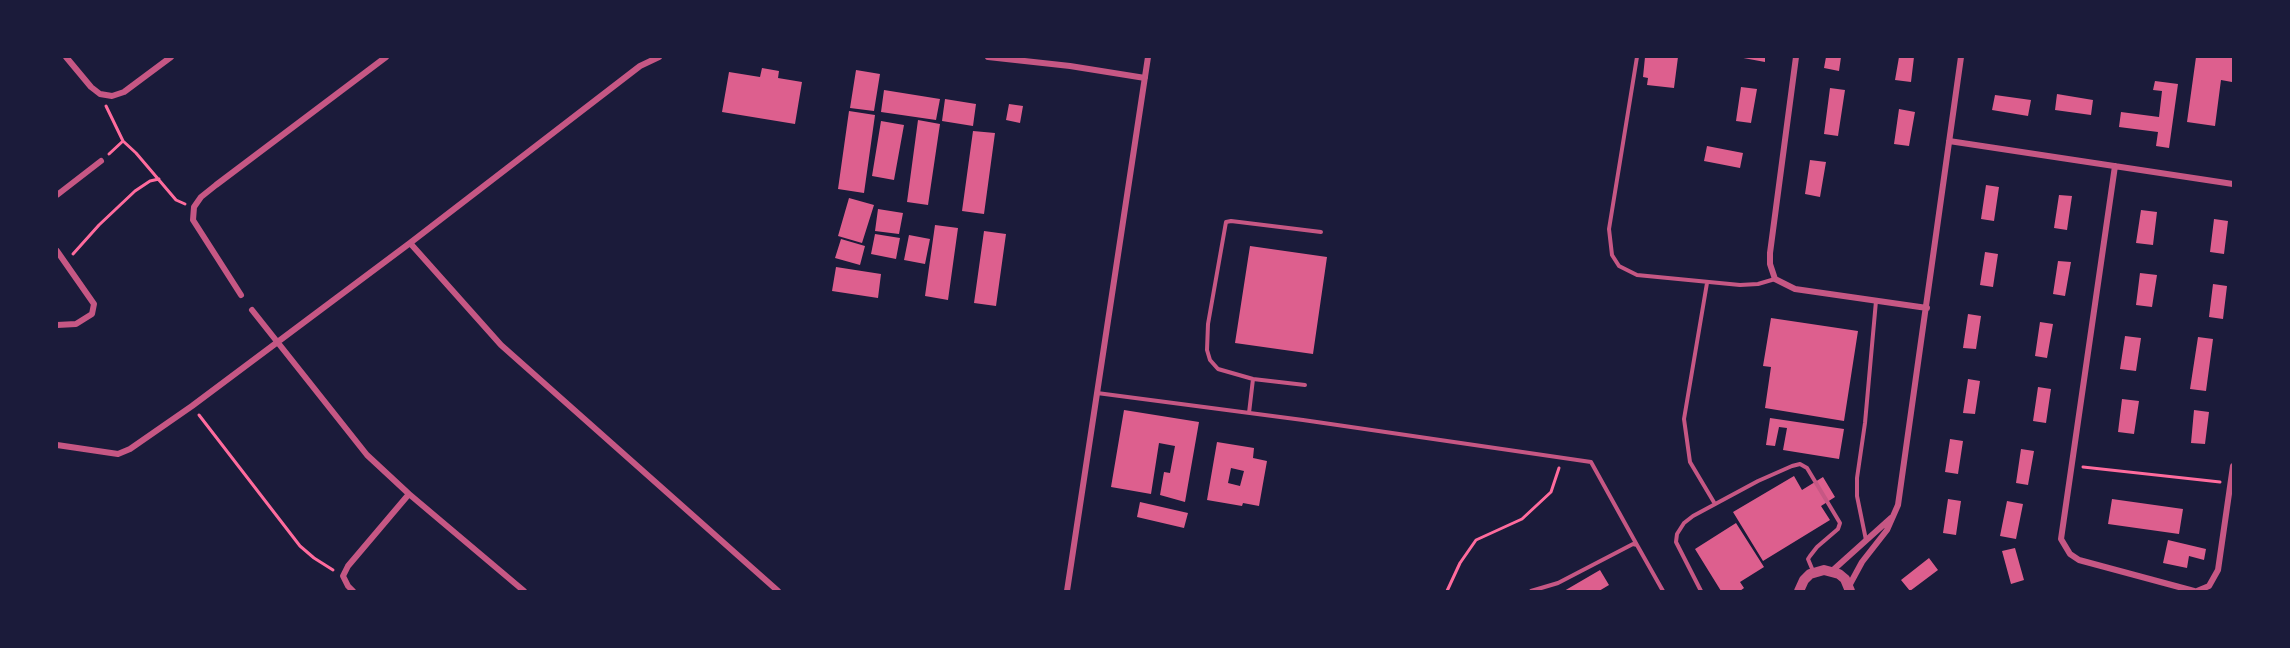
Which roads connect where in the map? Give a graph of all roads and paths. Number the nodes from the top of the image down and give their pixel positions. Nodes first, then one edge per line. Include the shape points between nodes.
1 (66, 57) edge
2 (171, 57) edge
3 (386, 57) edge
4 (659, 57) edge
5 (988, 57) edge
6 (1148, 57) edge
7 (1637, 57) edge
8 (1796, 57) edge
9 (1961, 57) edge
10 (1145, 78) junction
11 (100, 94) junction
12 (123, 141) junction
13 (1949, 141) junction
14 (100, 161) joint
15 (2115, 166) junction
16 (159, 179) junction
17 (2233, 184) edge
18 (57, 195) edge
19 (194, 207) junction
20 (1321, 232) dead end
21 (410, 243) junction
22 (57, 251) edge
23 (66, 263) junction
24 (1775, 279) junction
25 (1707, 283) junction
26 (241, 295) dead end
27 (1876, 301) junction
28 (1927, 308) junction
29 (252, 310) dead end
30 (57, 325) edge
31 (276, 343) junction
32 (1253, 379) junction
33 (1305, 385) dead end
34 (1097, 393) junction
35 (192, 406) junction
36 (1249, 413) junction
37 (57, 445) edge
38 (1563, 458) junction
39 (2072, 465) junction
40 (2233, 466) edge
41 (2230, 484) junction
42 (409, 494) junction
43 (1715, 504) junction
44 (1894, 516) junction
45 (1866, 540) junction
46 (1637, 545) junction
47 (1832, 571) junction
48 (1814, 573) junction
49 (343, 576) junction
50 (1850, 589) edge
51 (1798, 590) edge
52 (353, 591) edge
53 (524, 591) edge
54 (778, 591) edge
55 (1067, 591) edge
56 (1447, 591) edge
57 (1531, 591) edge
58 (1663, 591) edge
59 (1701, 591) edge
60 (2195, 591) edge

1 - 11 street
2 - 11 street via 124,92
3 - 19 street via 216,184
4 - 21 street via 640,66
5 - 10 street
6 - 10 street
7 - 25 lane via 1609,229 1612,255 1619,266 1637,275
8 - 24 street via 1770,253
9 - 13 street
10 - 34 street
11 - 12 path
12 - 14 path
12 - 16 path
13 - 15 street
13 - 28 street
14 - 18 street
15 - 17 street
15 - 39 street
16 - 19 path via 176,200
16 - 23 path via 135,191
19 - 26 street via 193,220
20 - 32 lane via 1231,221 1224,224 1207,350 1218,369
21 - 31 street
21 - 54 street via 501,345
22 - 23 street
23 - 30 street via 94,309 76,324
24 - 25 lane via 1749,284
24 - 27 street via 1795,289
25 - 43 lane via 1684,419 1690,462
27 - 28 street
27 - 45 lane via 1857,478
28 - 44 street
29 - 31 street
31 - 35 street
31 - 42 street via 367,454
32 - 33 lane
32 - 36 lane
34 - 36 lane
34 - 55 street
35 - 37 street via 118,454
35 - 49 path via 300,546
36 - 38 lane
38 - 46 lane via 1591,462
38 - 56 path via 1551,492 1522,519 1476,540
39 - 41 path
39 - 60 street via 2061,539 2070,554 2079,560
40 - 41 street
41 - 60 street via 2214,580
42 - 49 street
42 - 53 street
43 - 48 lane via 1792,466 1800,464 1807,468 1840,523 1808,559
43 - 59 lane via 1684,523 1677,534 1676,542
44 - 45 street
44 - 50 street via 1862,562
45 - 47 street
46 - 57 lane via 1558,583
46 - 58 lane
47 - 48 street
47 - 50 street via 1845,579
48 - 51 street
49 - 52 street

